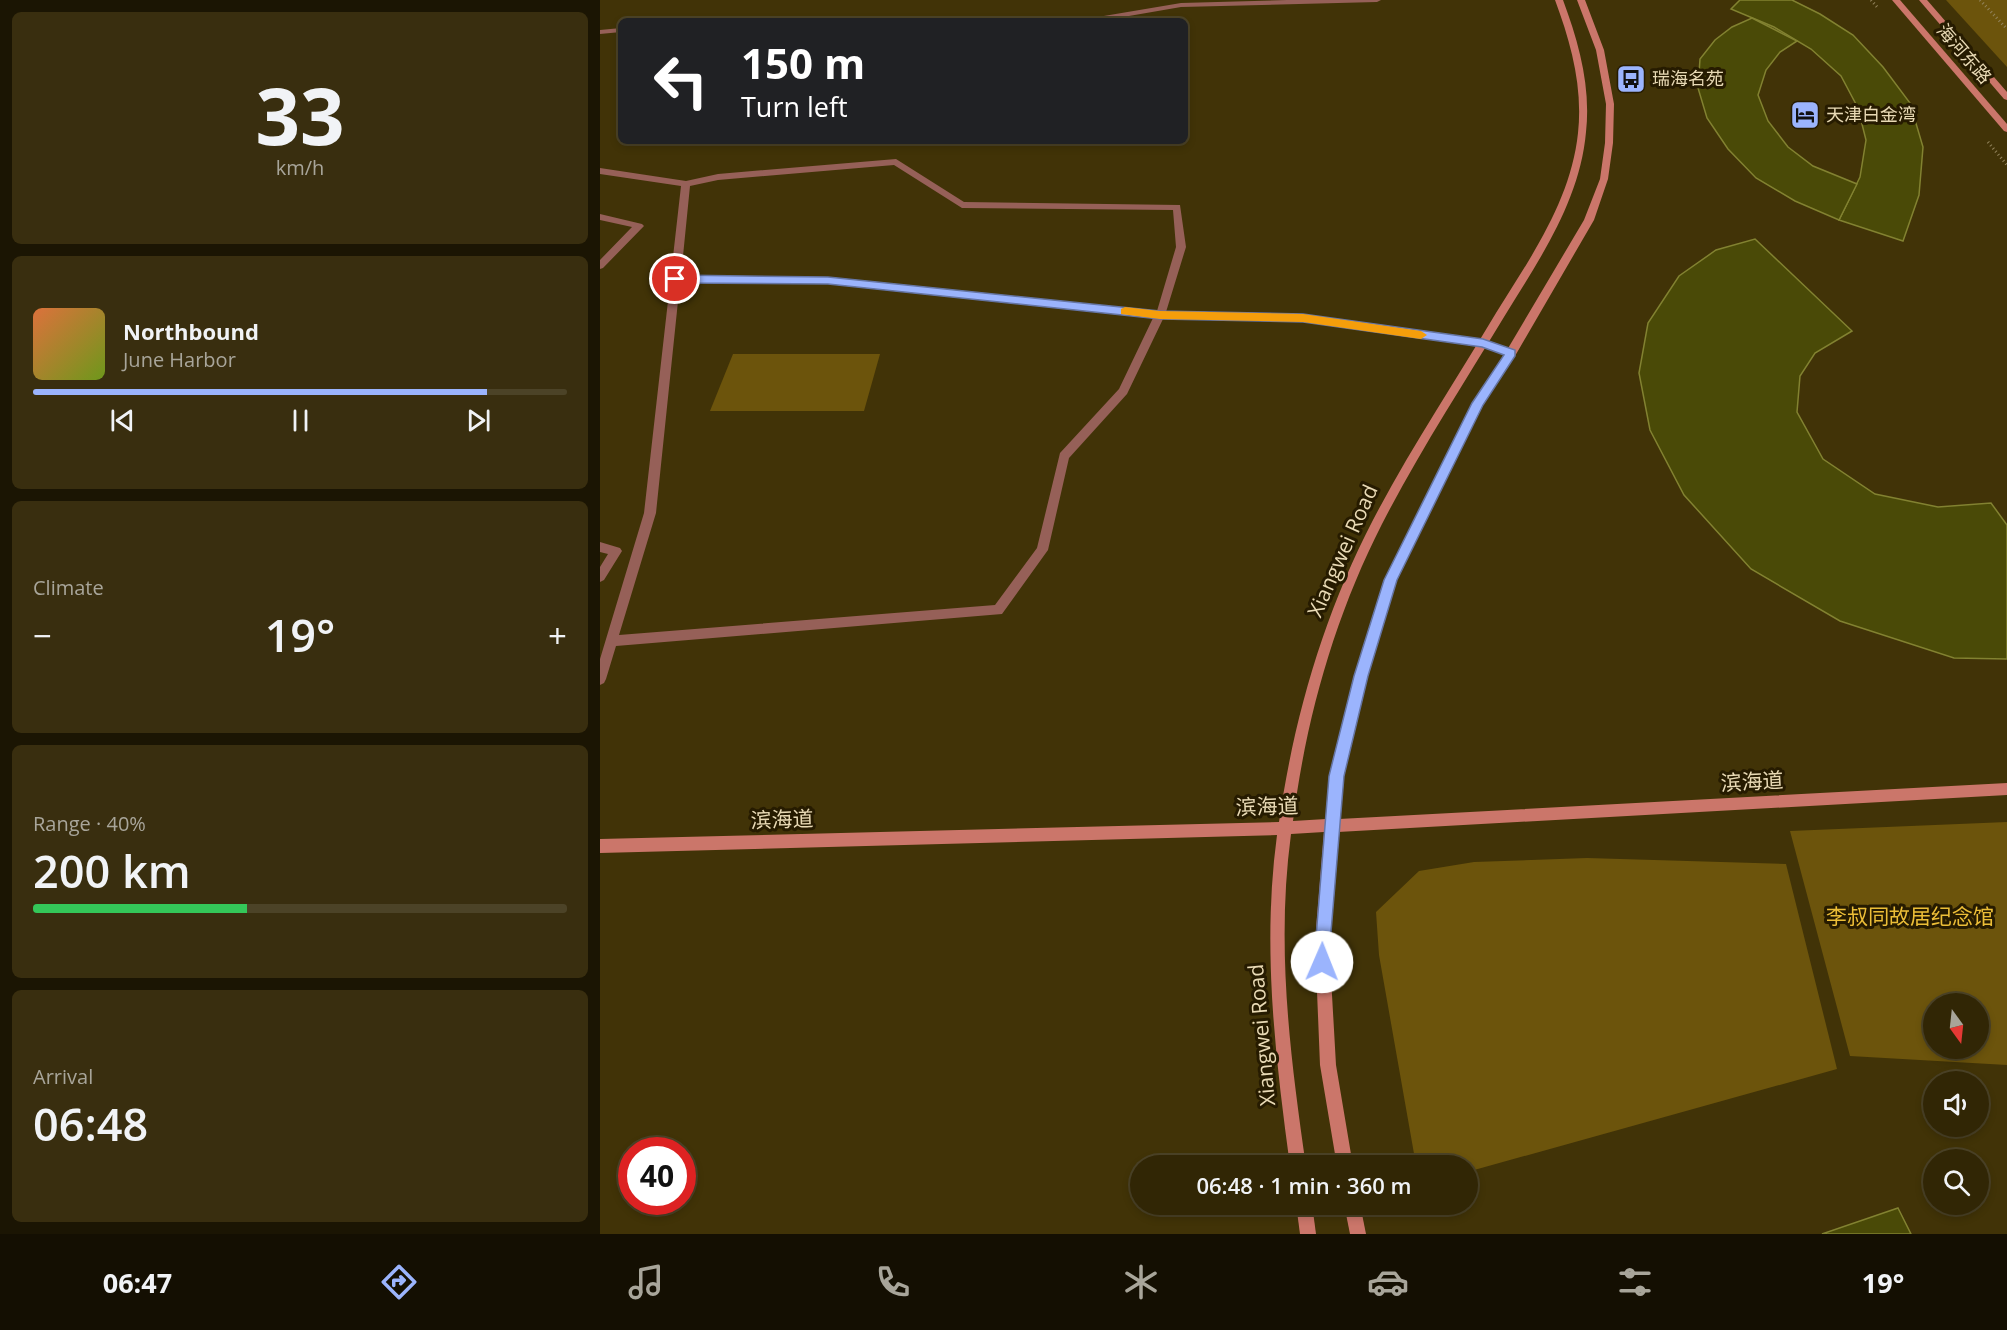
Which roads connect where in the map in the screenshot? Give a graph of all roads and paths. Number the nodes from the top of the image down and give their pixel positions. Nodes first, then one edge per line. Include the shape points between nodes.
1 (1377, 0) edge
2 (1559, 0) edge
3 (1581, 0) edge
4 (1896, 0) edge
5 (1923, 0) edge
6 (1980, 0) edge
7 (1104, 18) edge
8 (2007, 29) edge
9 (618, 30) edge
10 (600, 32) edge
11 (2007, 97) edge
12 (2007, 129) edge
13 (600, 171) edge
14 (686, 184) junction
15 (600, 217) edge
16 (600, 266) edge
17 (675, 279) junction
18 (1160, 315) junction
19 (1483, 344) junction
20 (1511, 353) junction
21 (600, 547) edge
22 (600, 577) edge
23 (612, 641) junction
24 (600, 679) edge
25 (2007, 789) edge
26 (1333, 826) junction
27 (1286, 828) junction
28 (600, 846) edge
29 (1296, 1155) edge
30 (1343, 1155) edge
31 (1305, 1215) edge
32 (1354, 1215) edge
33 (1308, 1234) edge
34 (1358, 1234) edge

1 - 7 street via 1181,5
2 - 19 street, Xiangwei Road via 1572,34 1582,84 1582,136 1556,223
3 - 20 street via 1606,76 1609,143 1604,179 1589,220
4 - 12 street, 海河东路
5 - 11 street, 海河东路
6 - 8 path
9 - 10 street
13 - 14 street
14 - 17 street
14 - 18 street via 718,177 896,162 962,205 1177,207 1181,248
15 - 16 street via 639,226
17 - 18 street via 828,280
17 - 23 street via 650,513
18 - 19 street via 1303,318
18 - 23 street via 1123,391 1064,456 1042,550 998,610
19 - 20 street
19 - 27 street, Xiangwei Road via 1401,480 1359,562 1325,646 1292,775
20 - 26 street via 1478,403 1391,580 1336,776
21 - 22 street via 616,551
23 - 24 street
25 - 26 street, 滨海道
26 - 27 street, 滨海道
26 - 30 street via 1322,942 1323,1003 1328,1065
27 - 28 street, 滨海道
27 - 29 street, Xiangwei Road via 1277,970 1284,1069
31 - 33 street
32 - 34 street

